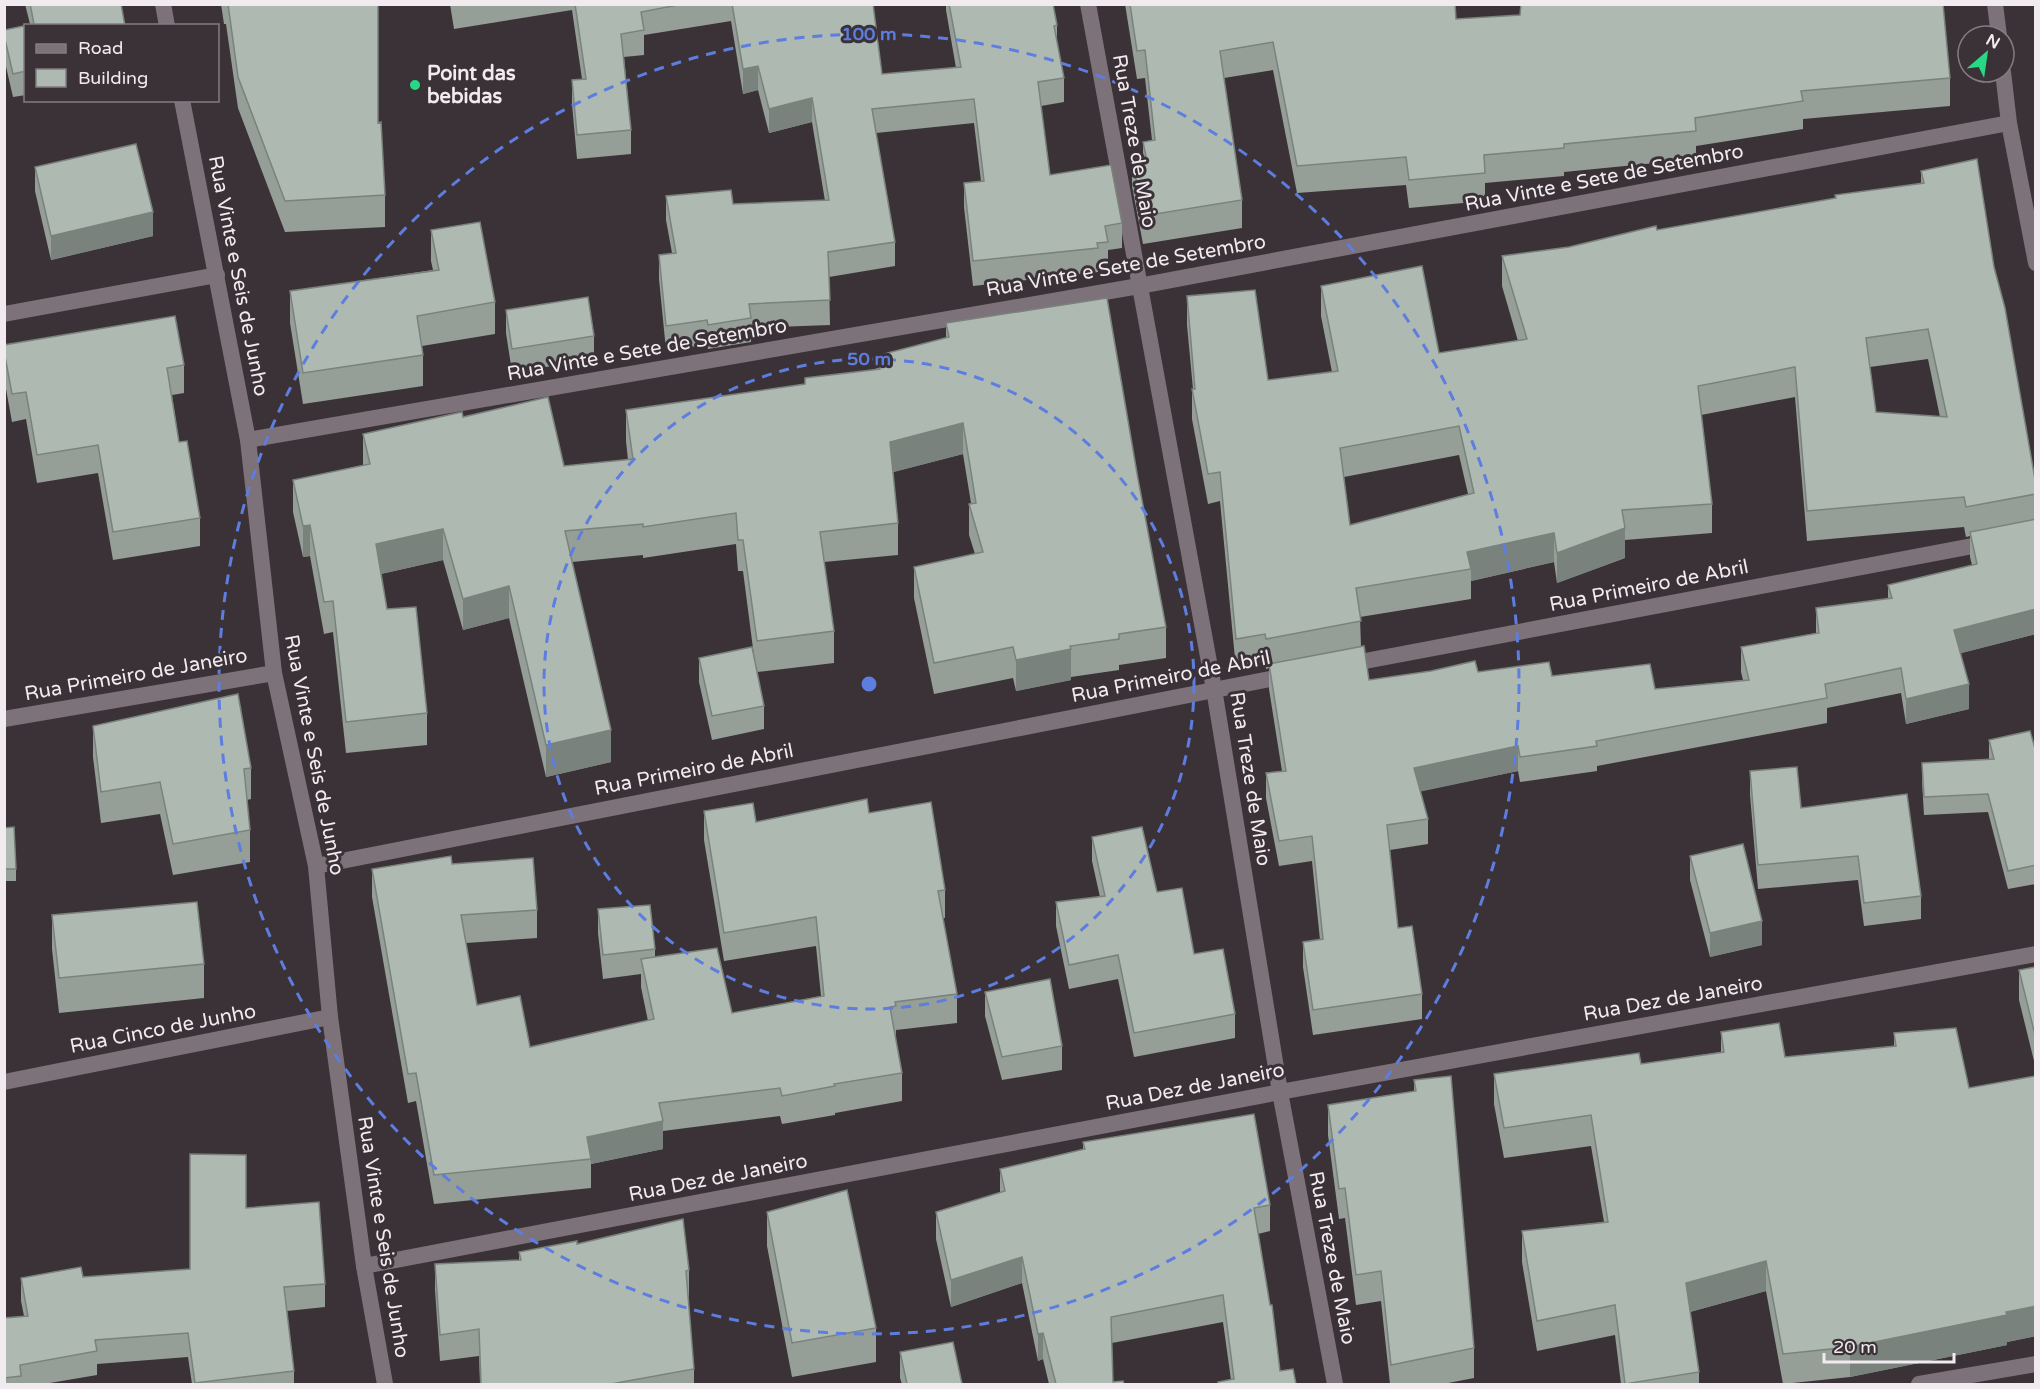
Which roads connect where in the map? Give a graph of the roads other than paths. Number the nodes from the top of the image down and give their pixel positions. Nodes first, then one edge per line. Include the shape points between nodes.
1 (163, 4) edge
2 (1088, 4) edge
3 (1995, 4) edge
4 (167, 24) edge
5 (1998, 24) edge
6 (2005, 84) edge
7 (182, 102) edge
8 (2010, 123) junction
9 (2036, 263) edge
10 (217, 275) junction
11 (1139, 286) junction
12 (4, 314) edge
13 (248, 440) junction
14 (2036, 534) edge
15 (1331, 667) edge
16 (1308, 672) edge
17 (274, 673) junction
18 (1214, 689) junction
19 (4, 719) edge
20 (316, 866) junction
21 (2036, 954) edge
22 (330, 1017) junction
23 (4, 1082) edge
24 (1280, 1092) junction
25 (364, 1266) junction
26 (2036, 1364) edge
27 (385, 1384) edge
28 (1335, 1384) edge
29 (1919, 1384) edge

1 - 4 street
2 - 11 street, Rua Treze de Maio
3 - 5 street
6 - 8 street
7 - 10 street, Rua Vinte e Seis de Junho
8 - 9 street
8 - 11 street, Rua Vinte e Sete de Setembro
10 - 12 street
10 - 13 street, Rua Vinte e Seis de Junho
11 - 13 street, Rua Vinte e Sete de Setembro
11 - 18 street, Rua Treze de Maio
13 - 17 street, Rua Vinte e Seis de Junho
14 - 15 street, Rua Primeiro de Abril
16 - 18 street, Rua Primeiro de Abril
17 - 19 street, Rua Primeiro de Janeiro
17 - 20 street, Rua Vinte e Seis de Junho
18 - 20 street, Rua Primeiro de Abril
18 - 24 street, Rua Treze de Maio
20 - 22 street, Rua Vinte e Seis de Junho
21 - 24 street, Rua Dez de Janeiro
22 - 23 street, Rua Cinco de Junho
22 - 25 street, Rua Vinte e Seis de Junho
24 - 25 street, Rua Dez de Janeiro
24 - 28 street, Rua Treze de Maio
25 - 27 street, Rua Vinte e Seis de Junho
26 - 29 street

